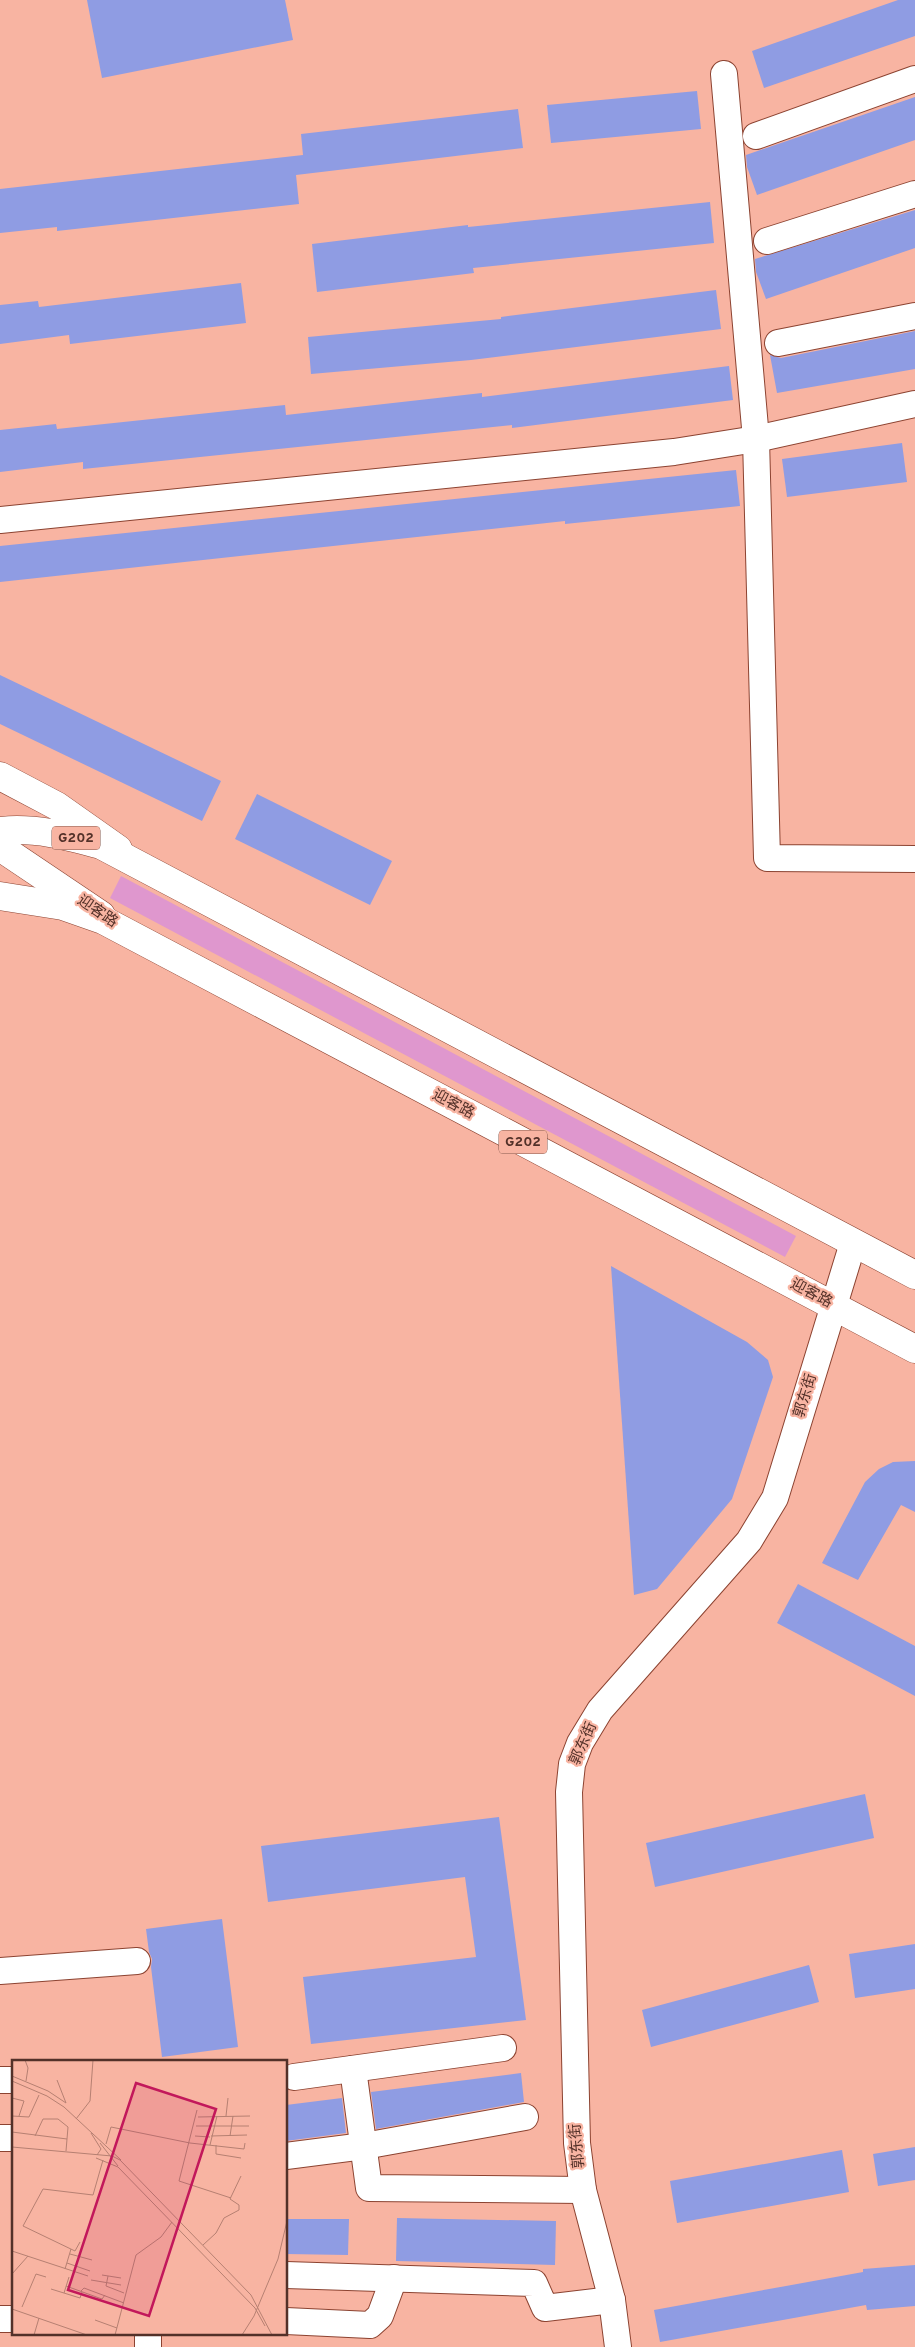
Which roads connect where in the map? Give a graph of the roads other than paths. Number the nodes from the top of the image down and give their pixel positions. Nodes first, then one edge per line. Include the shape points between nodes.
1 (724, 74) dead end
2 (915, 79) edge
3 (756, 136) dead end
4 (915, 194) edge
5 (768, 241) dead end
6 (915, 316) edge
7 (778, 343) dead end
8 (915, 404) edge
9 (756, 440) junction
10 (0, 520) edge
11 (0, 776) edge
12 (0, 831) edge
13 (0, 848) edge
14 (915, 859) edge
15 (146, 869) junction
16 (0, 896) edge
17 (130, 934) junction
18 (853, 1243) junction
19 (915, 1275) edge
20 (834, 1306) junction
21 (915, 1349) edge
22 (137, 1961) dead end
23 (0, 1971) edge
24 (503, 2048) dead end
25 (353, 2069) junction
26 (294, 2078) dead end
27 (525, 2117) dead end
28 (364, 2146) junction
29 (288, 2156) edge
30 (583, 2190) junction
31 (288, 2275) edge
32 (394, 2278) junction
33 (612, 2300) junction
34 (288, 2321) edge
35 (148, 2334) edge
36 (148, 2347) edge
37 (618, 2347) edge

1 - 9 street
2 - 3 street
4 - 5 street
6 - 7 street
8 - 9 street
9 - 10 street via 674,452
9 - 14 street via 767,858
11 - 15 main road via 58,806
12 - 15 main road, G202 via 66,835 101,845
13 - 17 main road, 迎客路
15 - 18 main road, G202
16 - 17 main road, G202 via 63,906 103,920
17 - 20 main road, 迎客路 / G202
18 - 19 main road, G202
18 - 20 street, 郭东街
20 - 21 main road, 迎客路 / G202
20 - 30 street, 郭东街 via 775,1498 749,1541 600,1710 580,1743 572,1764 569,1792 574,2088
22 - 23 street
24 - 25 street
25 - 26 street
25 - 28 street
27 - 28 street
28 - 29 street
28 - 30 street via 369,2188
30 - 33 street, 郭东街
31 - 32 street
32 - 33 street via 534,2283 545,2308
32 - 34 street via 380,2316 370,2325
33 - 37 street, 郭东街
35 - 36 street

